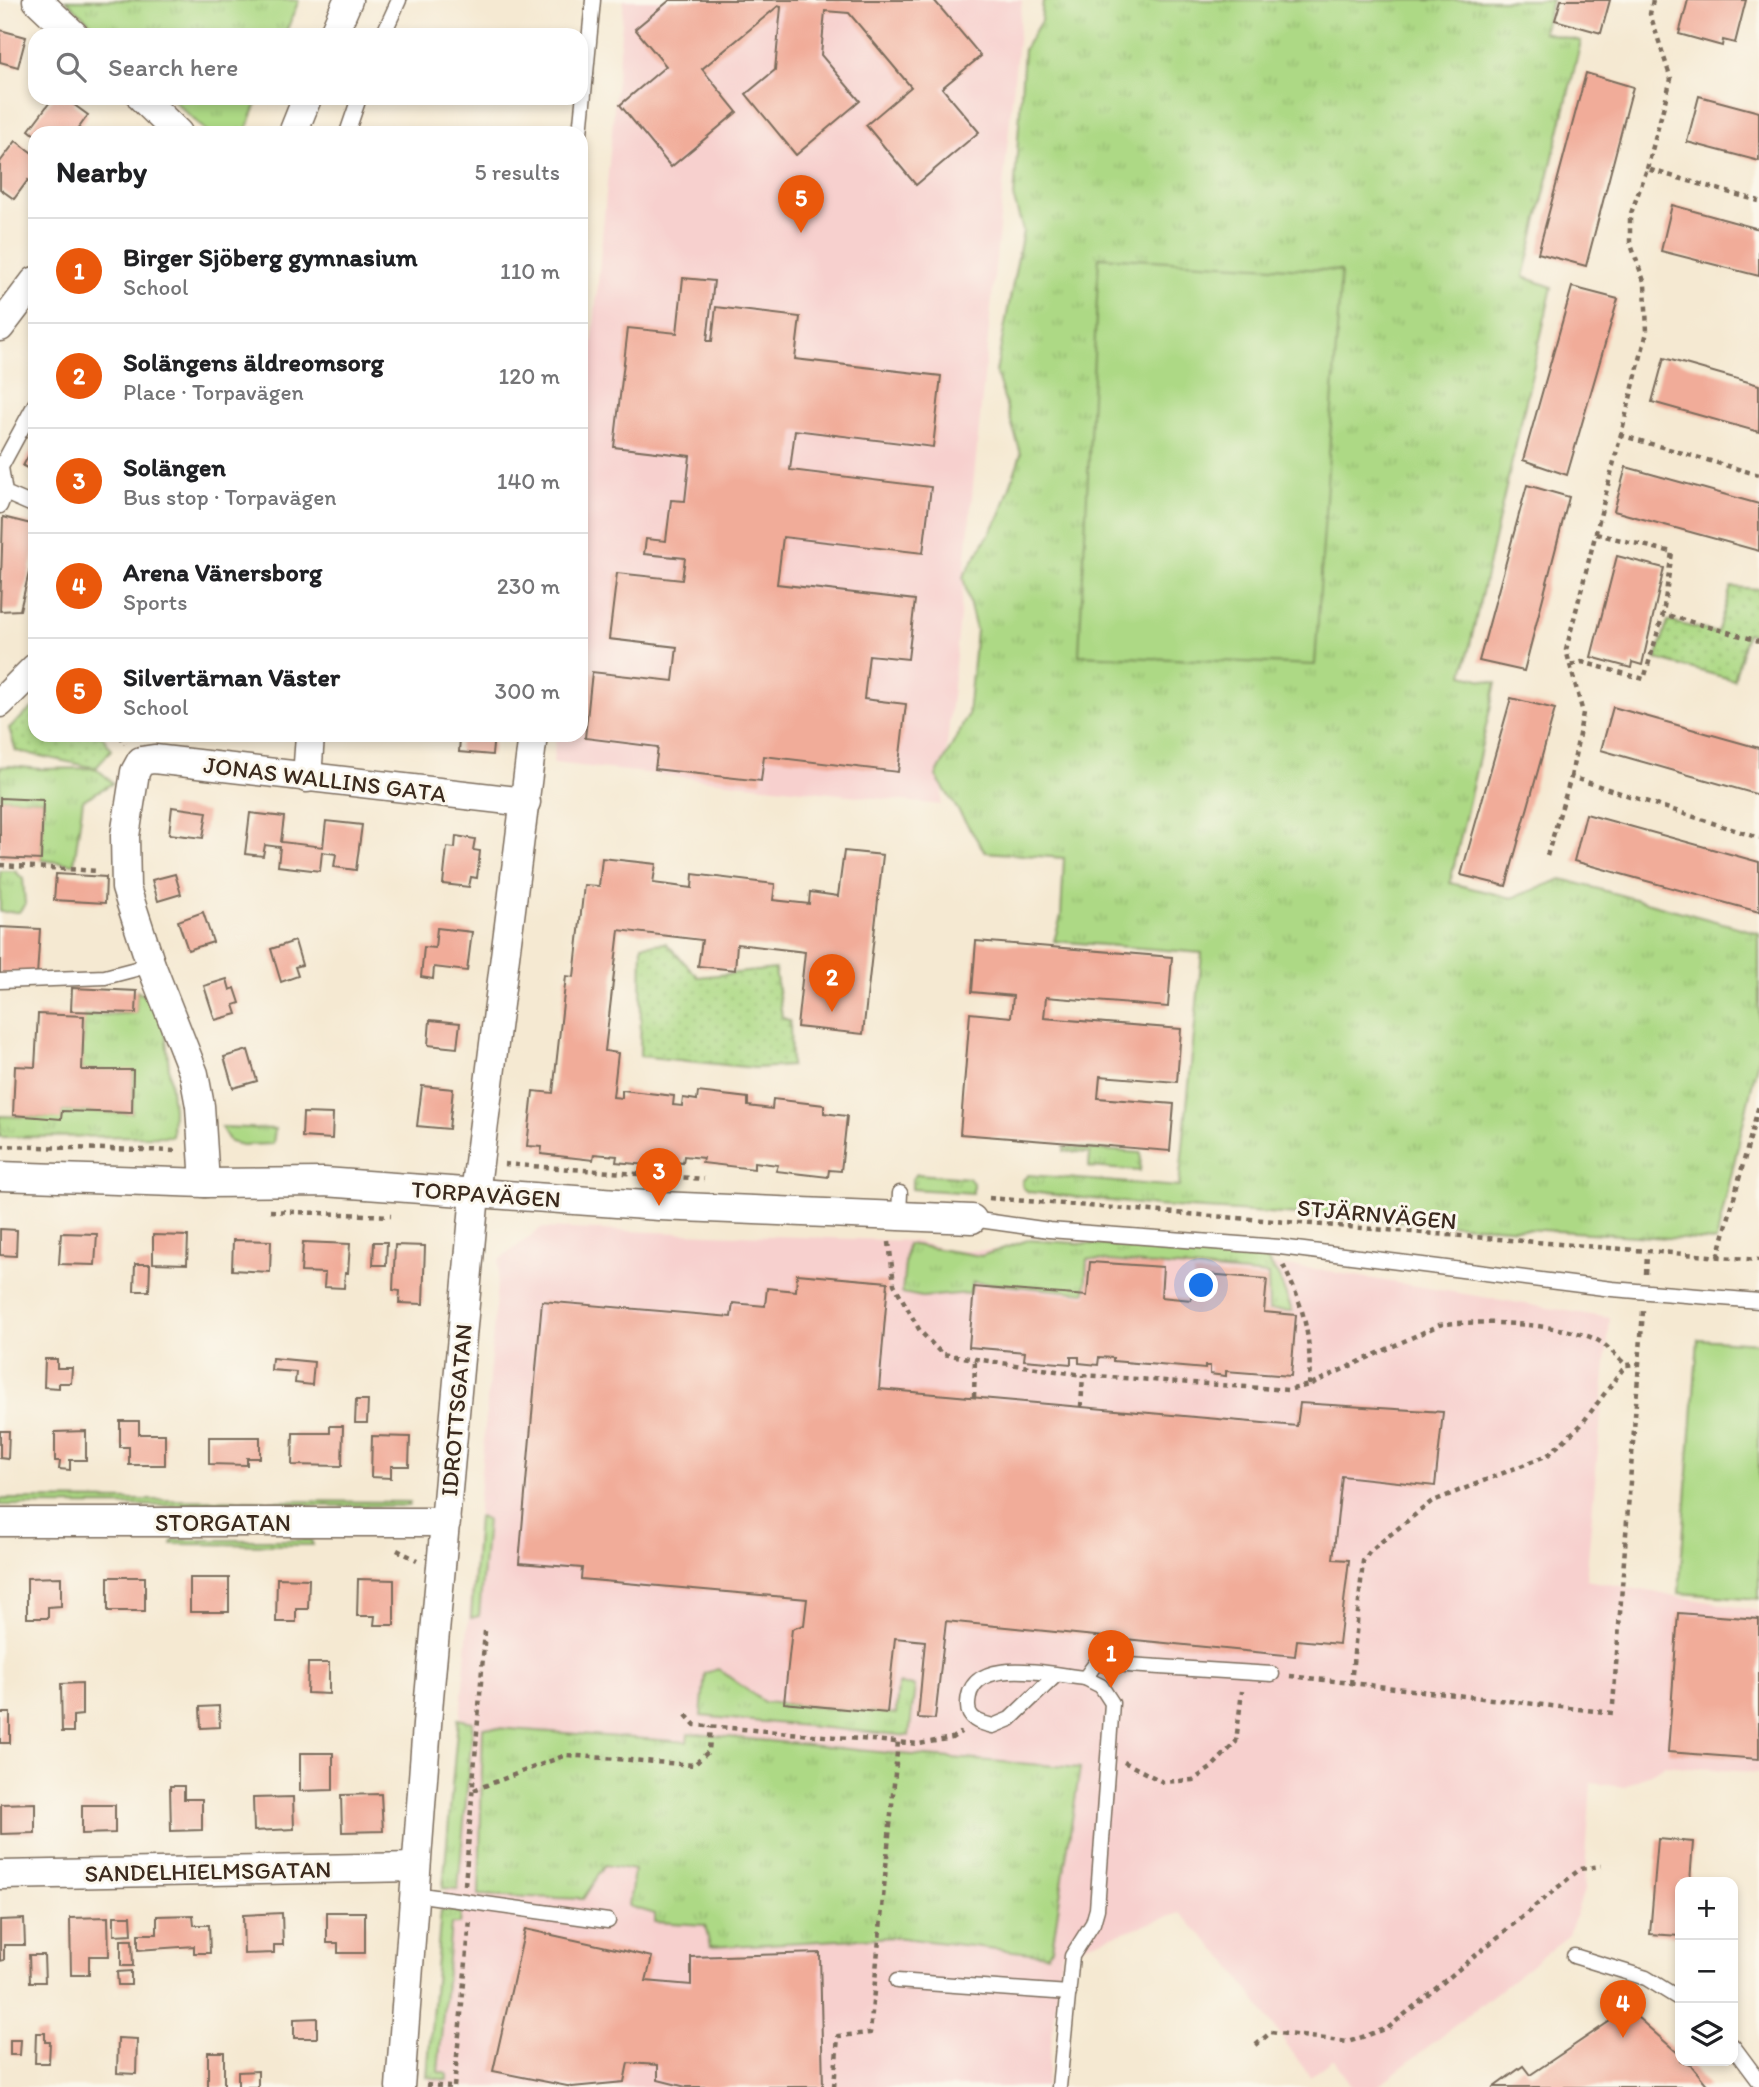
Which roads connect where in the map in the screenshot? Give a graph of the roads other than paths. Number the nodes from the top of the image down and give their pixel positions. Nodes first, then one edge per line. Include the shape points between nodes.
1 (37, 0) edge
2 (348, 0) edge
3 (399, 0) edge
4 (593, 0) edge
5 (67, 28) edge
6 (341, 28) edge
7 (386, 28) edge
8 (588, 36) edge
9 (304, 105) edge
10 (357, 105) edge
11 (581, 105) edge
12 (296, 126) edge
13 (349, 126) edge
14 (580, 126) edge
15 (28, 290) edge
16 (0, 327) edge
17 (28, 417) edge
18 (2, 500) edge
19 (28, 505) edge
20 (28, 675) edge
21 (0, 704) edge
22 (310, 742) edge
23 (532, 742) edge
24 (307, 778) junction
25 (526, 802) junction
26 (151, 965) junction
27 (0, 982) edge
28 (0, 1176) edge
29 (205, 1183) junction
30 (475, 1194) junction
31 (972, 1219) joint
32 (1759, 1301) edge
33 (0, 1522) edge
34 (446, 1522) junction
35 (1272, 1674) road end
36 (1056, 1675) junction
37 (1085, 1678) junction
38 (0, 1875) edge
39 (415, 1881) junction
40 (608, 1921) dead end
41 (1574, 1956) dead end
42 (897, 1981) dead end
43 (1069, 1993) junction
44 (1675, 1996) edge
45 (1738, 2053) edge
46 (1759, 2081) edge
47 (410, 2085) edge
48 (1059, 2087) edge

1 - 5 street
2 - 6 street
3 - 7 lane
4 - 8 lane
9 - 12 street
10 - 13 lane
11 - 14 lane
15 - 16 street
17 - 18 lane via 1,467
18 - 19 lane
20 - 21 street
22 - 24 street
23 - 25 street, IDROTTSGATAN
24 - 25 street, JONAS WALLINS GATA
24 - 26 street, JONAS WALLINS GATA via 141,761 135,772 125,836 125,873
25 - 30 street, IDROTTSGATAN
26 - 27 lane via 105,977
26 - 29 street, JONAS WALLINS GATA via 194,1074
28 - 29 street, TORPAVÄGEN
29 - 30 street, TORPAVÄGEN via 324,1182
30 - 31 street, TORPAVÄGEN
30 - 34 street, IDROTTSGATAN
31 - 32 lane via 1049,1230 1280,1247
33 - 34 street, STORGATAN
34 - 39 street, IDROTTSGATAN
35 - 37 lane via 1096,1663
36 - 36 lane via 992,1671 968,1691 968,1710 975,1721 993,1726 1010,1719
36 - 37 lane
37 - 43 lane via 1101,1686 1112,1703 1110,1759 1097,1909 1072,1956
38 - 39 street, SANDELHIELMSGATAN
39 - 40 lane via 463,1900
39 - 47 street, IDROTTSGATAN
41 - 44 lane via 1646,1978
42 - 43 lane
43 - 48 lane
45 - 46 lane

